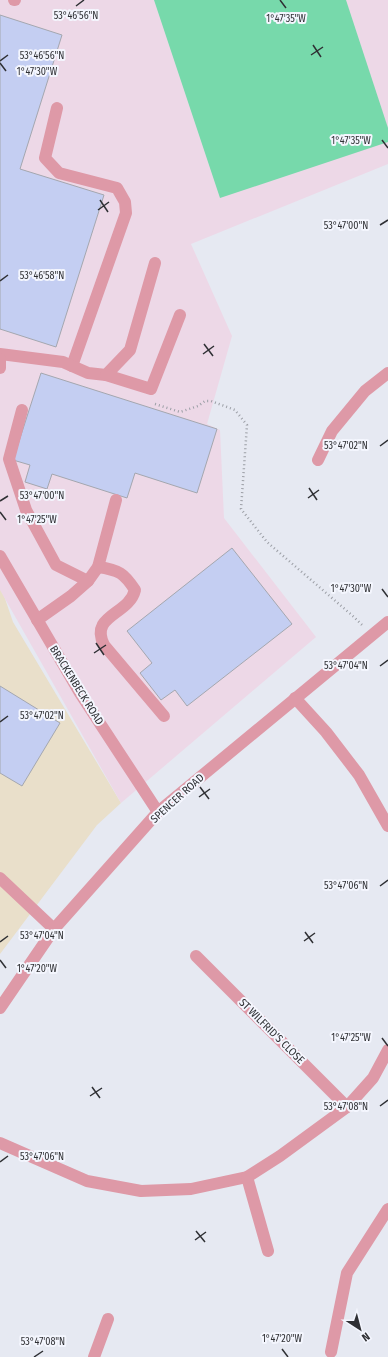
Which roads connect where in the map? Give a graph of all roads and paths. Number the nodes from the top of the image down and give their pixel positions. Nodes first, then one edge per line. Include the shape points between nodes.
1 (57, 108) dead end
2 (155, 263) dead end
3 (180, 315) dead end
4 (0, 354) edge
5 (0, 359) edge
6 (72, 366) junction
7 (0, 368) edge
8 (388, 373) edge
9 (106, 375) junction
10 (150, 402) dead end
11 (22, 410) dead end
12 (318, 460) dead end
13 (116, 500) dead end
14 (0, 556) edge
15 (98, 567) junction
16 (88, 581) junction
17 (37, 620) junction
18 (388, 622) edge
19 (371, 636) junction
20 (295, 698) junction
21 (164, 716) dead end
22 (158, 812) junction
23 (388, 826) edge
24 (0, 878) edge
25 (54, 929) junction
26 (196, 956) dead end
27 (0, 1008) edge
28 (388, 1050) edge
29 (347, 1107) junction
30 (0, 1143) edge
31 (247, 1177) junction
32 (388, 1208) edge
33 (268, 1251) dead end
34 (108, 1319) dead end
35 (331, 1352) dead end
36 (94, 1357) edge

1 - 6 street via 45,158 59,173 117,188 126,213
2 - 9 street via 130,350
3 - 9 street via 151,389
4 - 6 street via 63,362
5 - 7 street
6 - 9 street via 88,373
8 - 12 street via 366,391 332,431
10 - 19 path via 180,412 205,401 235,410 247,425 241,509 267,542 354,617
11 - 16 street via 9,459 26,510 56,564
13 - 15 street
14 - 17 street, BRACKENBECK ROAD
15 - 16 street
15 - 21 street via 115,569 127,577 135,590 133,599 103,623 100,637
16 - 17 street
17 - 22 street, BRACKENBECK ROAD via 80,693
18 - 19 street, SPENCER ROAD
19 - 20 street, SPENCER ROAD
20 - 22 street, SPENCER ROAD
20 - 23 street via 326,732 359,775
22 - 25 street, SPENCER ROAD
24 - 25 street
25 - 27 street, SPENCER ROAD
26 - 29 street, ST WILFRID'S CLOSE
28 - 29 street via 373,1078
29 - 31 street
30 - 31 street via 87,1181 141,1191 191,1189
31 - 33 street
32 - 35 street via 347,1273
34 - 36 street

